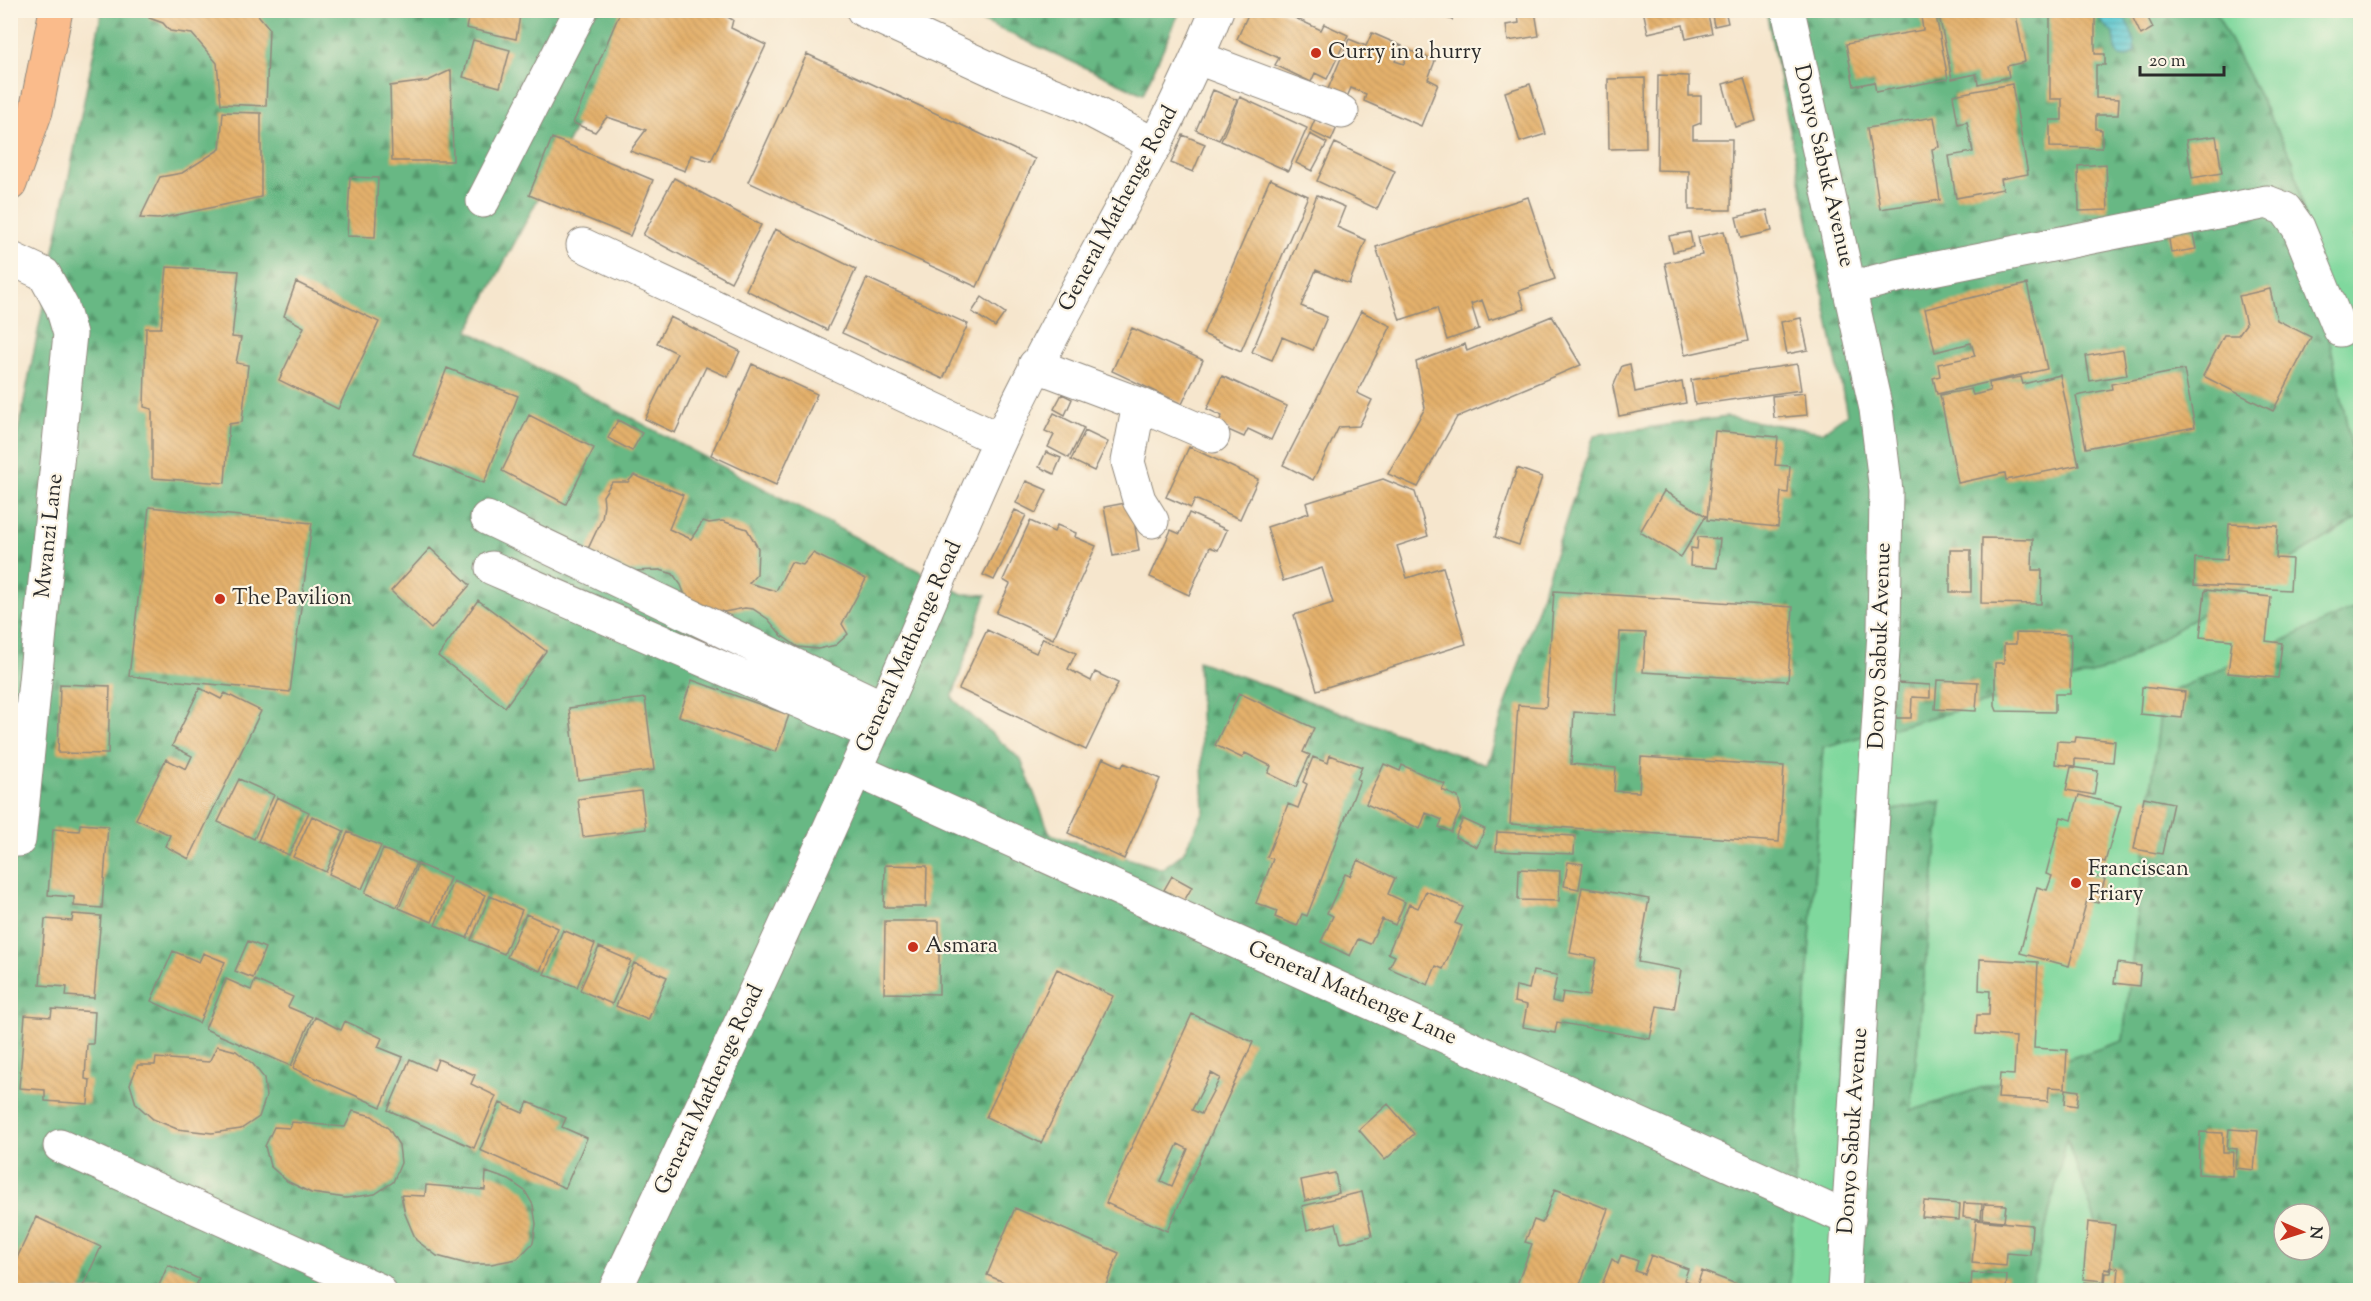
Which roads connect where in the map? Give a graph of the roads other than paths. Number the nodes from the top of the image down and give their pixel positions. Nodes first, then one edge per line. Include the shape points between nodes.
1 (56, 10) edge
2 (581, 10) edge
3 (863, 10) edge
4 (1217, 10) edge
5 (1788, 10) edge
6 (1198, 58) junction
7 (1342, 112) dead end
8 (1156, 145) junction
9 (10, 184) edge
10 (483, 201) dead end
11 (583, 245) dead end
12 (10, 258) edge
13 (1850, 288) junction
14 (2340, 330) dead end
15 (1035, 365) junction
16 (1139, 404) junction
17 (1213, 436) dead end
18 (1000, 440) junction
19 (487, 518) dead end
20 (1152, 520) dead end
21 (492, 568) dead end
22 (878, 721) junction
23 (856, 770) junction
24 (19, 840) dead end
25 (60, 1146) dead end
26 (1848, 1219) junction
27 (379, 1290) edge
28 (615, 1290) edge
29 (1844, 1290) edge

1 - 9 main road via 36,111
2 - 10 street
3 - 8 street via 1080,105
4 - 6 street, General Mathenge Road
5 - 13 street, Donyo Sabuk Avenue
6 - 7 street
6 - 8 street, General Mathenge Road
8 - 15 street, General Mathenge Road
11 - 18 street
12 - 24 street, Mwanzi Lane via 44,274 62,307 70,334
13 - 14 street via 2267,202 2286,209 2298,227
13 - 26 street, Donyo Sabuk Avenue via 1876,409 1886,491 1884,632
15 - 16 street
15 - 18 street, General Mathenge Road
16 - 17 street
16 - 20 street via 1128,462 1139,500
18 - 22 street, General Mathenge Road
19 - 22 street
21 - 22 street
22 - 23 street, General Mathenge Road
23 - 26 street, General Mathenge Lane
23 - 28 street, General Mathenge Road via 713,1087
25 - 27 street
26 - 29 street, Donyo Sabuk Avenue

